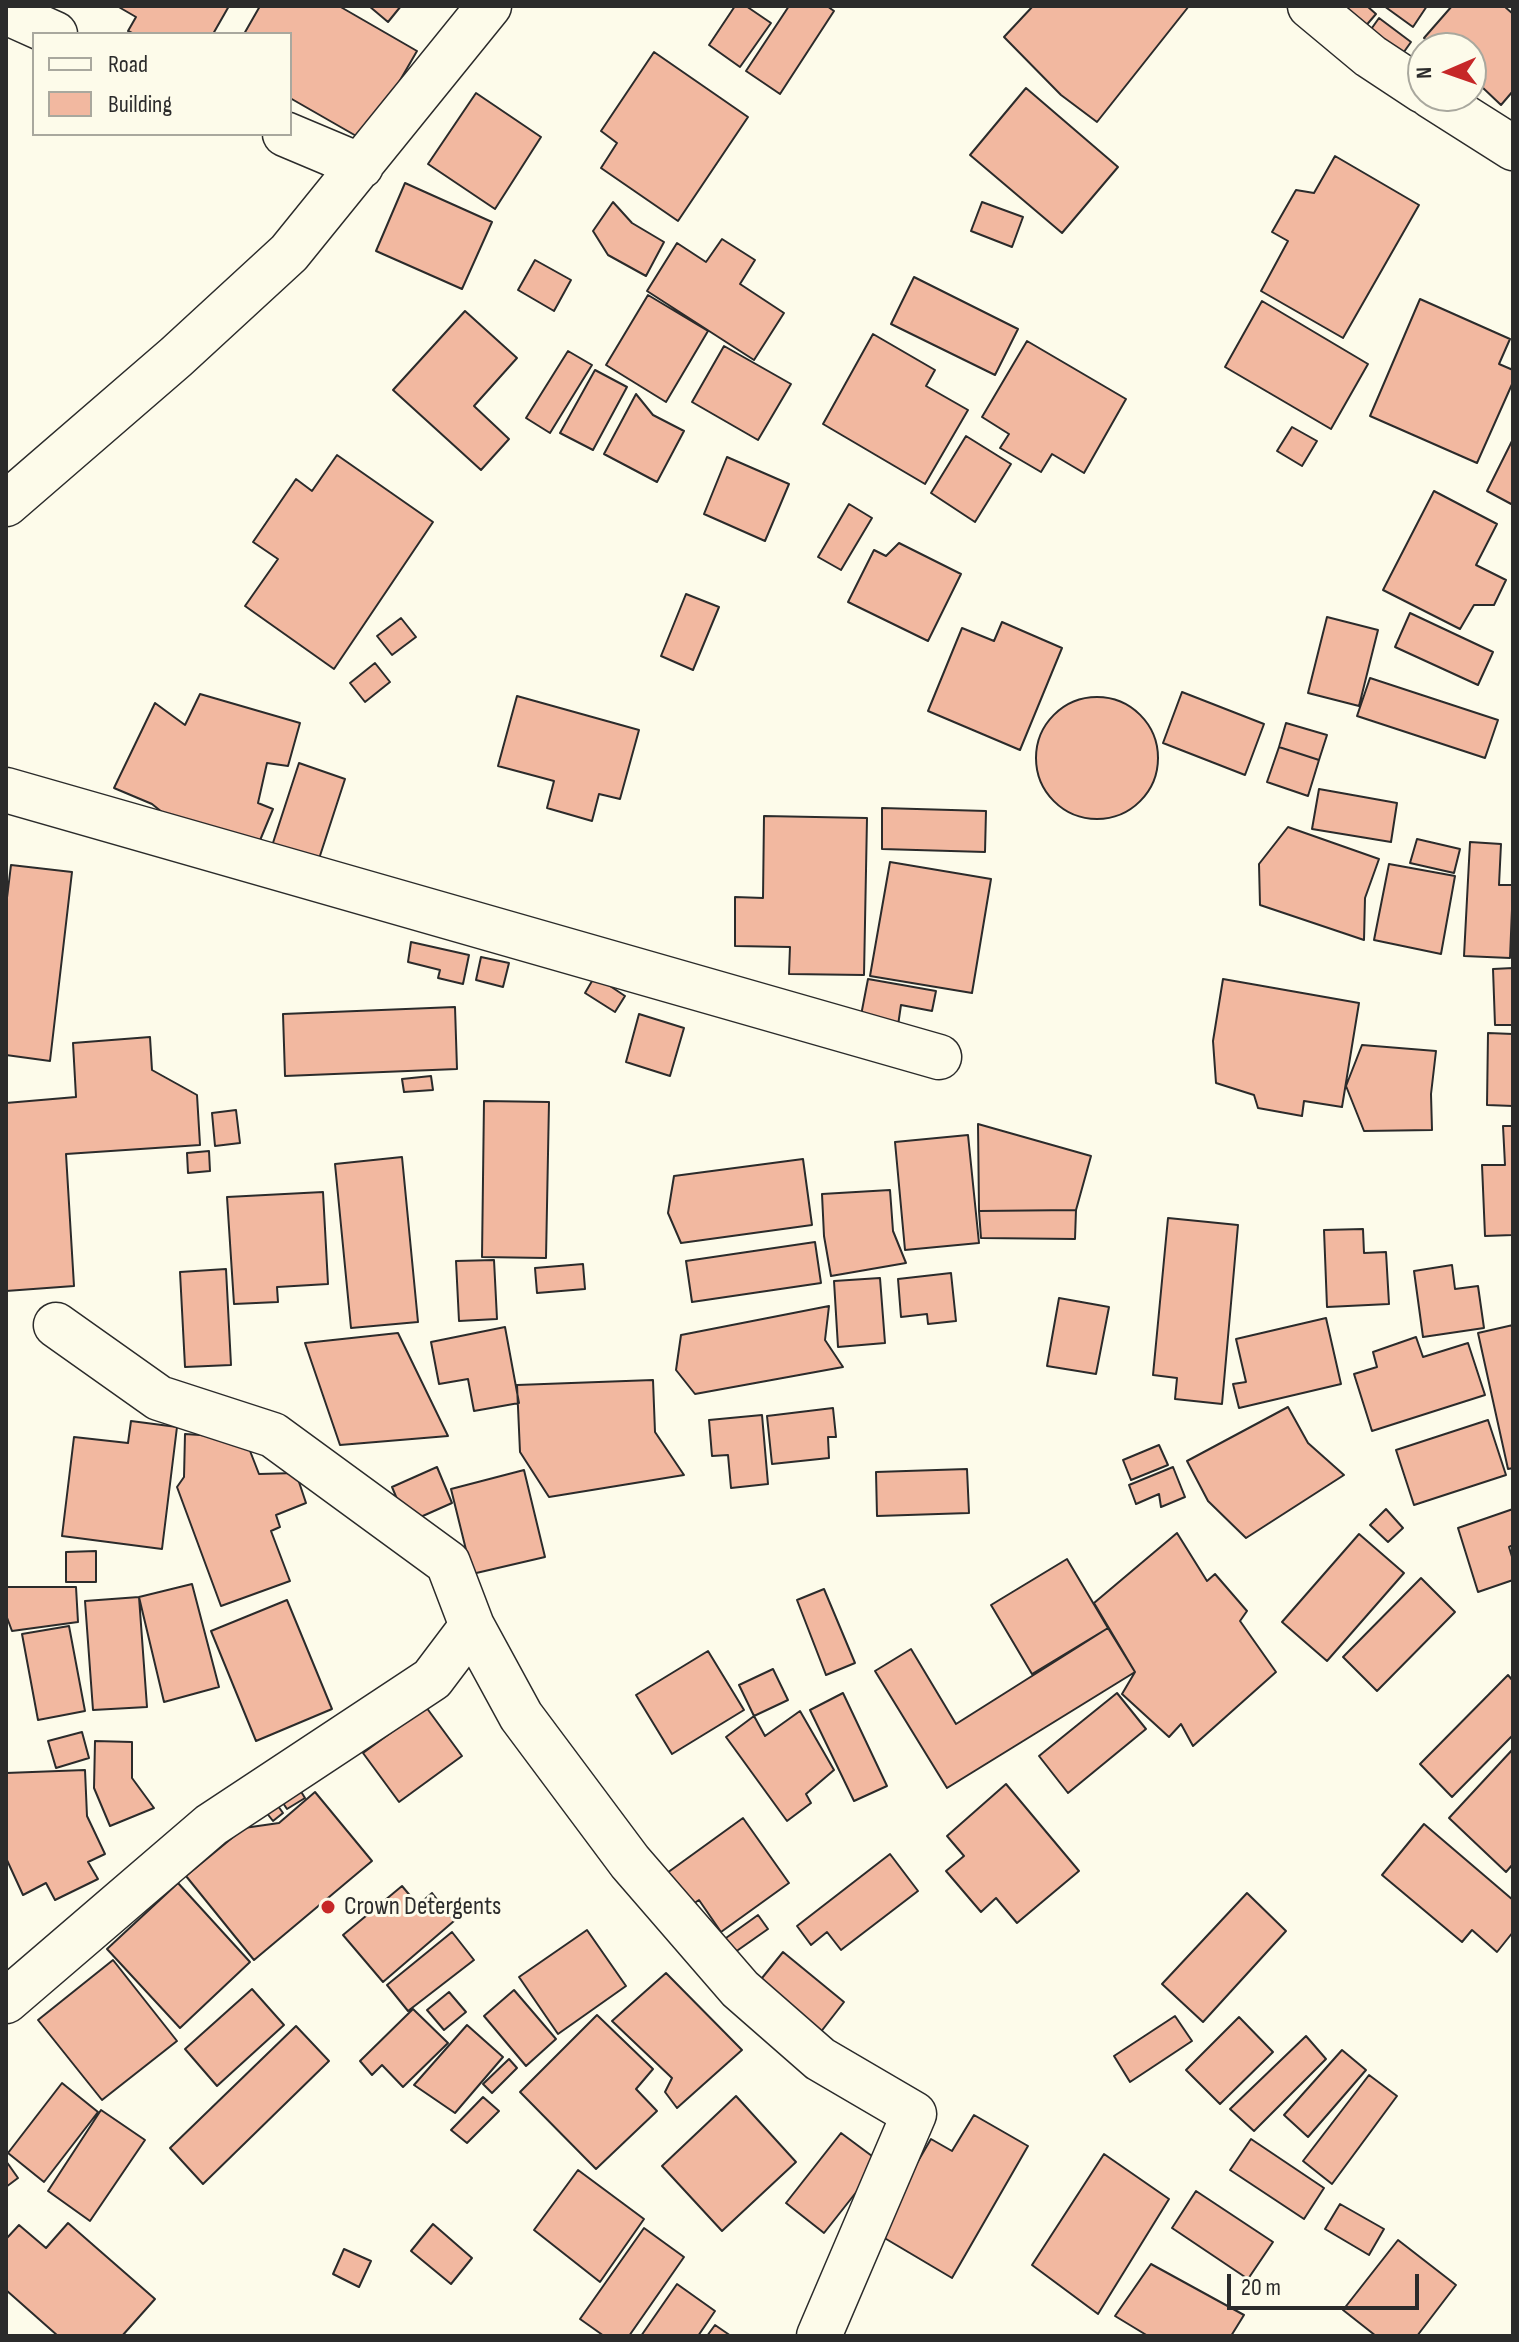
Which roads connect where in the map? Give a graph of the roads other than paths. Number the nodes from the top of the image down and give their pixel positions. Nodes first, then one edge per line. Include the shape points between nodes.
1 (489, 6) edge
2 (1310, 6) edge
3 (6, 12) edge
4 (51, 32) edge
5 (1407, 80) edge
6 (1456, 112) edge
7 (290, 136) edge
8 (1513, 148) edge
9 (361, 166) junction
10 (6, 504) edge
11 (6, 790) edge
12 (939, 1057) dead end
13 (56, 1325) dead end
14 (472, 1626) junction
15 (6, 2001) edge
16 (819, 2336) edge

1 - 9 street
2 - 5 street
3 - 4 street
6 - 8 street
7 - 9 street
9 - 10 street via 289,253
11 - 12 street
13 - 14 street via 159,1398 273,1435 448,1563
14 - 15 street via 432,1679 211,1825
14 - 16 street via 530,1729 630,1862 740,1989 820,2059 914,2114

